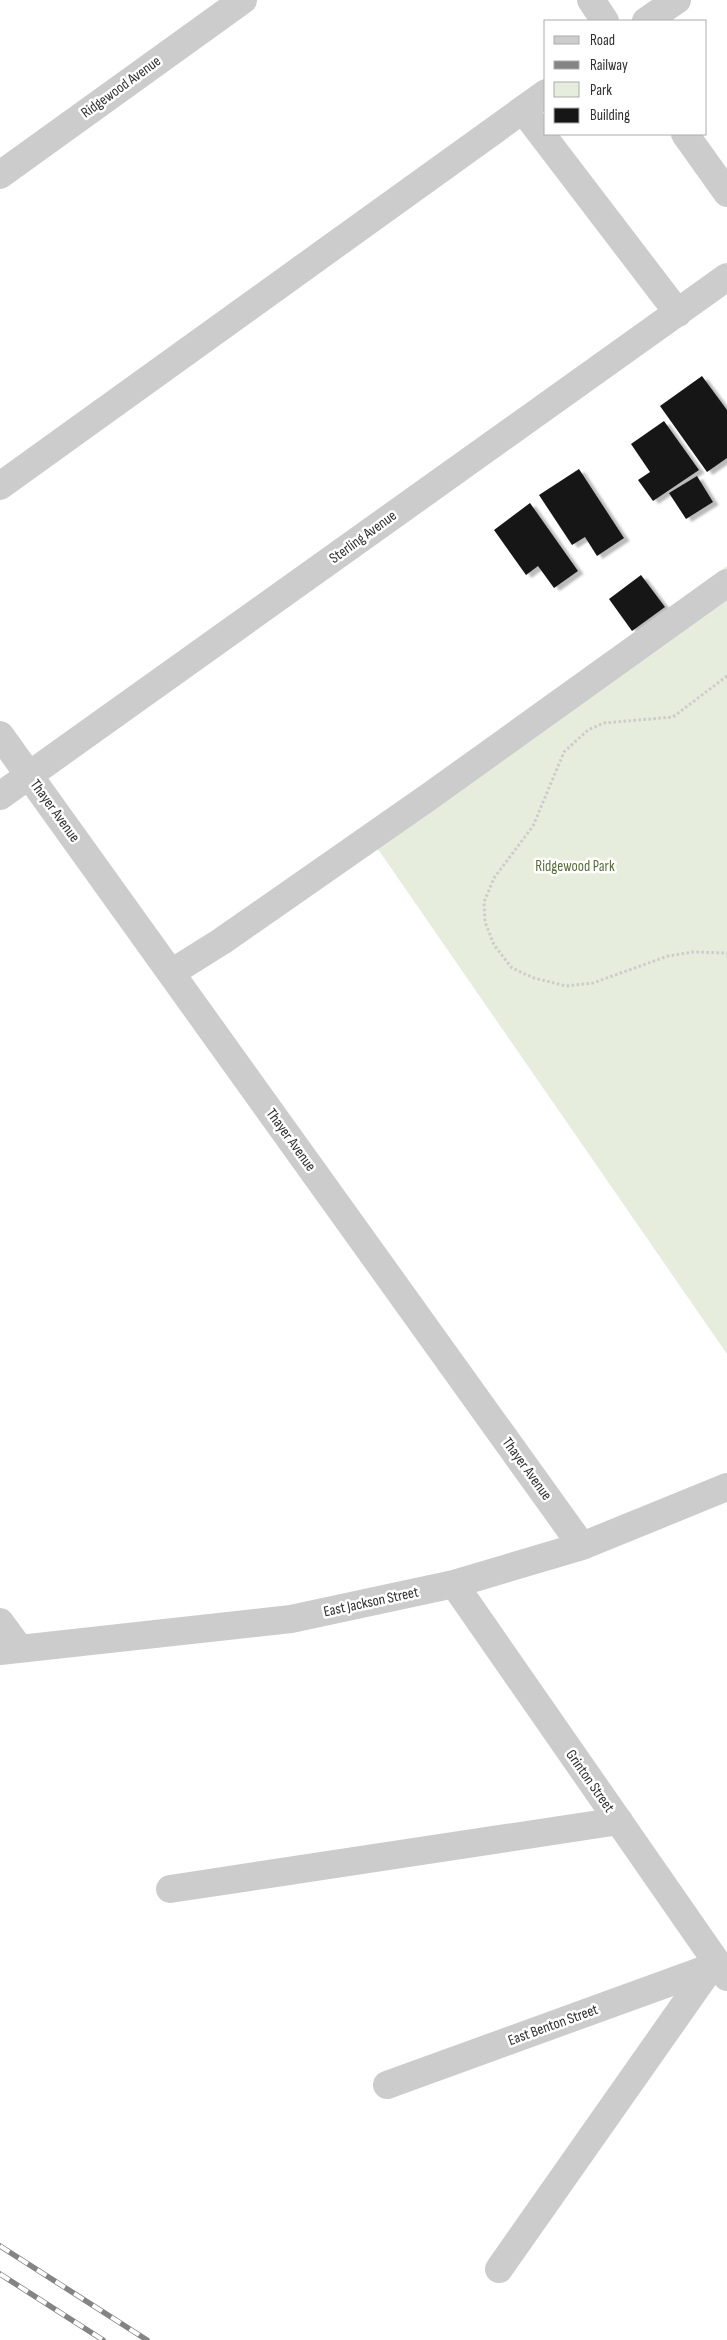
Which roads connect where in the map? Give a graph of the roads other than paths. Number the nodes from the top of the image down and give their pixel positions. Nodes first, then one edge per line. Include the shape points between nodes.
1 (242, 0) edge
2 (591, 0) edge
3 (677, 0) edge
4 (604, 20) edge
5 (647, 20) edge
6 (544, 94) edge
7 (523, 110) junction
8 (687, 135) edge
9 (0, 175) edge
10 (727, 193) edge
11 (727, 277) edge
12 (678, 312) junction
13 (0, 486) edge
14 (727, 583) edge
15 (0, 735) edge
16 (29, 775) junction
17 (0, 796) edge
18 (171, 973) junction
19 (727, 1487) edge
20 (582, 1546) junction
21 (454, 1584) junction
22 (0, 1622) edge
23 (10, 1650) edge
24 (619, 1822) junction
25 (170, 1889) dead end
26 (719, 1970) edge
27 (387, 2085) dead end
28 (499, 2269) dead end

1 - 9 street, Ridgewood Avenue
2 - 4 street
3 - 5 street
6 - 7 street
7 - 12 street
7 - 13 street
8 - 10 street
11 - 12 street, Sterling Avenue
12 - 16 street, Sterling Avenue
14 - 18 street via 422,802
15 - 16 street, Thayer Avenue
16 - 17 street, Sterling Avenue
16 - 18 street, Thayer Avenue
18 - 20 street, Thayer Avenue
19 - 20 street, East Jackson Street
20 - 21 street, East Jackson Street
21 - 23 street, East Jackson Street via 291,1619
21 - 24 street, Grinton Street
22 - 23 street
24 - 25 street
24 - 26 street, Grinton Street
26 - 27 street, East Benton Street
26 - 28 street

